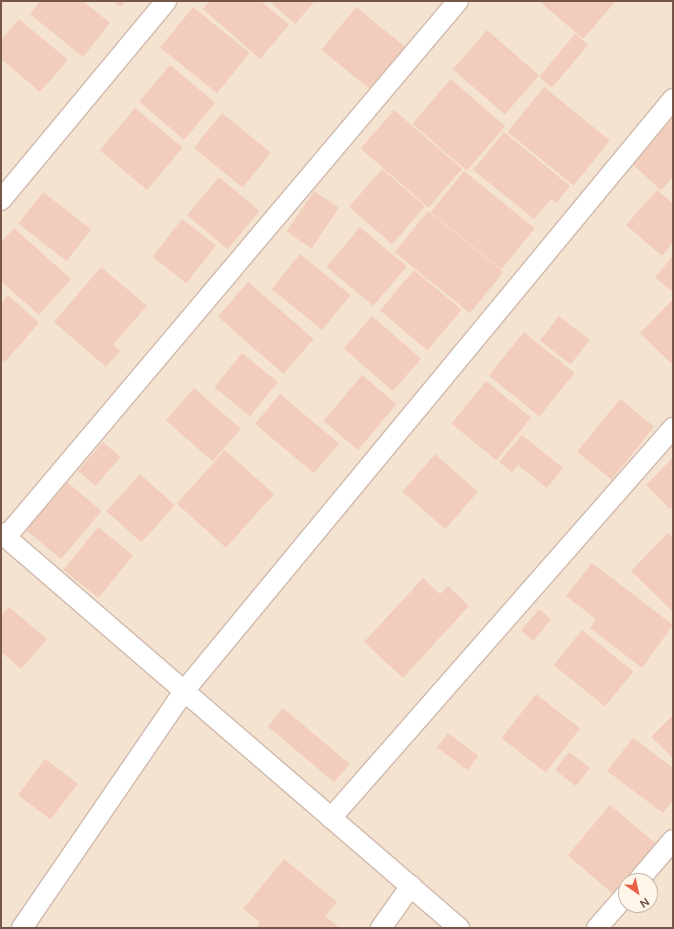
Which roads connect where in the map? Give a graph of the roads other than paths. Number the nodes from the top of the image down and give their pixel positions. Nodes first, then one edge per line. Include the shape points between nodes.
1 (166, 1) edge
2 (458, 1) edge
3 (673, 99) edge
4 (1, 200) edge
5 (673, 428) edge
6 (3, 535) edge
7 (184, 691) junction
8 (331, 818) junction
9 (673, 840) edge
10 (645, 873) edge
11 (411, 886) junction
12 (618, 904) edge
13 (22, 928) edge
14 (381, 928) edge
15 (459, 928) edge
16 (598, 928) edge

1 - 4 street
2 - 6 street
3 - 7 street
5 - 8 street
6 - 7 street
7 - 8 street
7 - 13 street
8 - 11 street
9 - 10 street
11 - 14 street
11 - 15 street
12 - 16 street

